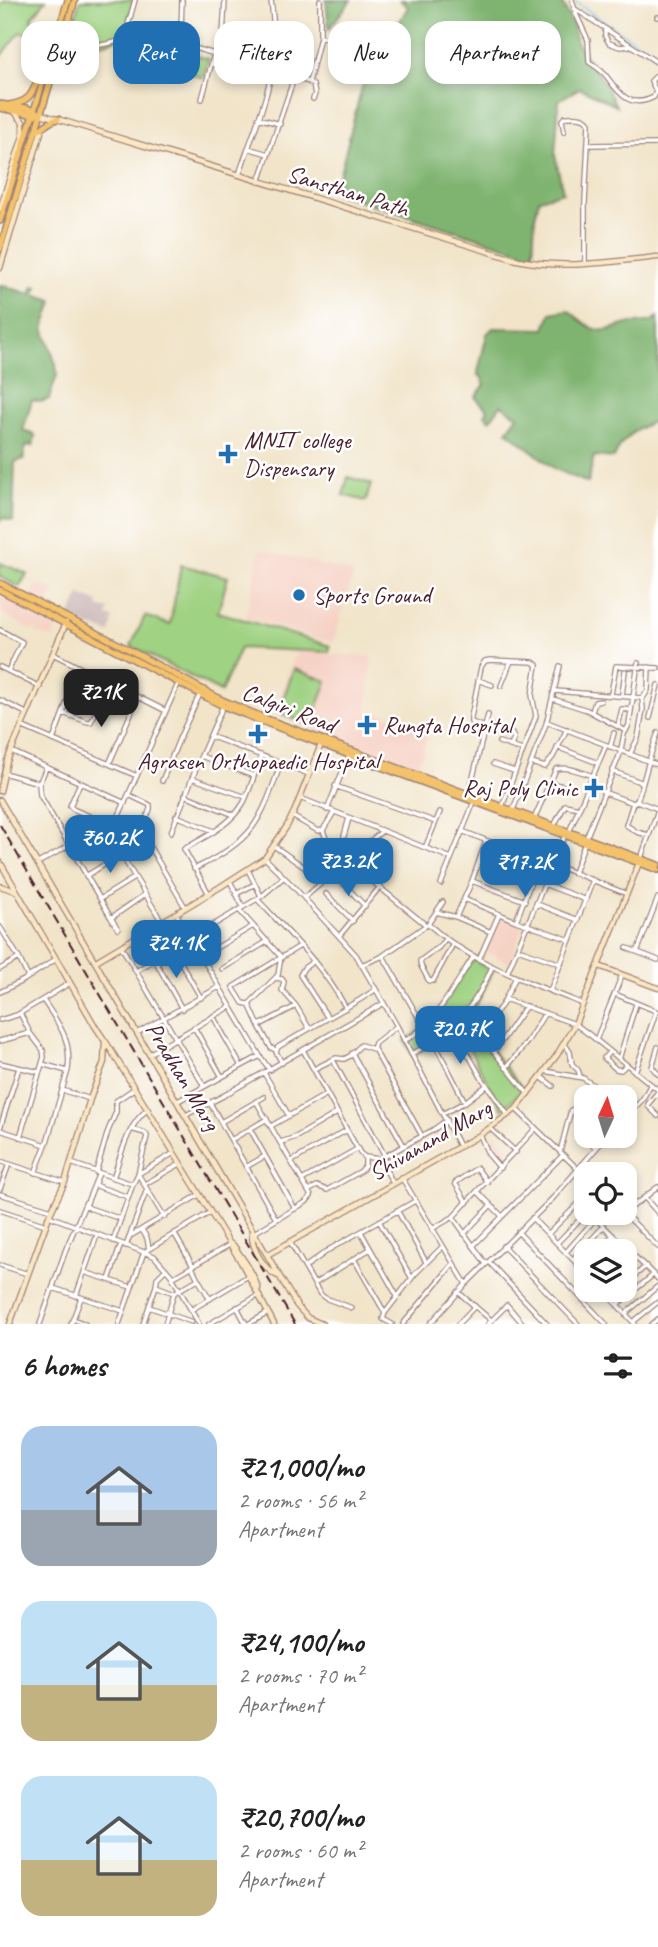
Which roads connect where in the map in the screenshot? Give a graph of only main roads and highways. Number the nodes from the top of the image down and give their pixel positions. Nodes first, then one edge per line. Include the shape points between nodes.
1 (68, 0) edge
2 (75, 0) edge
3 (62, 21) edge
4 (36, 84) edge
5 (42, 84) edge
6 (0, 106) edge
7 (11, 108) junction
8 (33, 113) junction
9 (41, 115) junction
10 (58, 118) road end
11 (36, 132) junction
12 (5, 191) road end
13 (2, 209) edge
14 (0, 221) edge
15 (0, 249) edge
16 (0, 583) edge
17 (0, 590) edge
18 (43, 609) junction
19 (180, 680) junction
20 (322, 742) junction
21 (473, 798) junction
22 (567, 834) junction
23 (658, 867) edge

1 - 3 main road
2 - 9 main road
4 - 7 main road via 33,92
5 - 8 main road
6 - 7 main road
7 - 8 main road via 27,108
8 - 9 main road
8 - 13 main road
9 - 11 main road
10 - 11 main road
11 - 15 main road
12 - 13 main road
13 - 14 main road
16 - 18 main road, Calgiri Road
17 - 18 main road, Calgiri Road
18 - 19 main road, Calgiri Road
19 - 20 main road, Calgiri Road
19 - 20 main road, Calgiri Road via 223,706
20 - 21 main road, Calgiri Road
20 - 21 main road, Calgiri Road
21 - 22 main road, Calgiri Road
21 - 22 main road, Calgiri Road
22 - 23 main road, Calgiri Road

